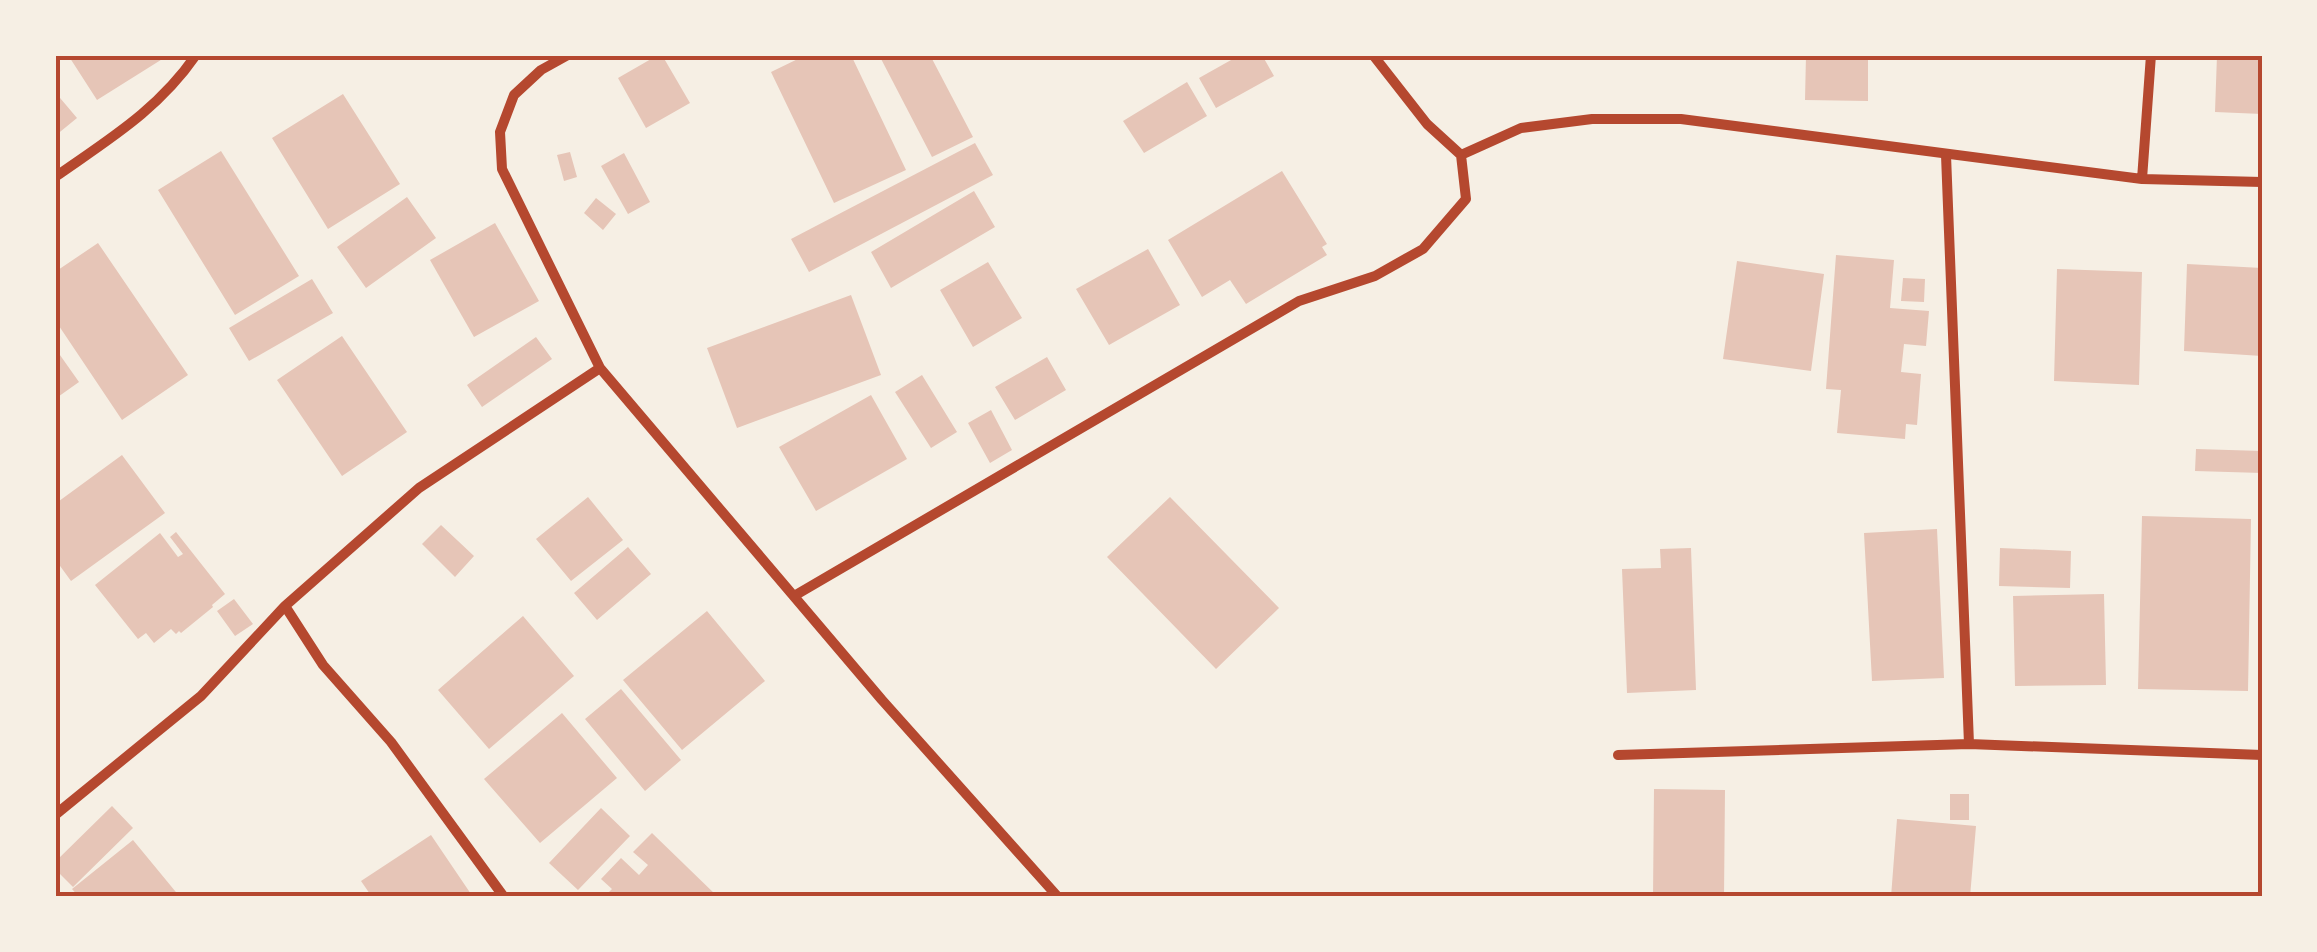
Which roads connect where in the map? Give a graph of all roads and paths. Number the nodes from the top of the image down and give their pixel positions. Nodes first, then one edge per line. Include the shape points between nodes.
1 (196, 55) edge
2 (568, 55) edge
3 (1373, 55) edge
4 (2151, 55) edge
5 (1946, 154) junction
6 (1461, 156) junction
7 (55, 177) edge
8 (2142, 179) junction
9 (2262, 182) edge
10 (600, 368) junction
11 (794, 596) junction
12 (285, 606) junction
13 (1970, 744) junction
14 (1618, 755) dead end
15 (2262, 755) edge
16 (55, 815) edge
17 (504, 897) edge
18 (1058, 897) edge

1 - 7 street via 140,117
2 - 10 street via 514,96 500,132 502,169
3 - 6 street via 1426,124
4 - 8 street
5 - 6 street via 1680,119 1592,119 1521,128
5 - 8 street
5 - 13 street
6 - 11 street via 1466,199 1423,249 1375,276 1299,301
8 - 9 street
10 - 11 street
10 - 12 street via 419,488
11 - 18 street
12 - 16 street via 201,696
12 - 17 street via 323,665 391,742
13 - 14 street
13 - 15 street

